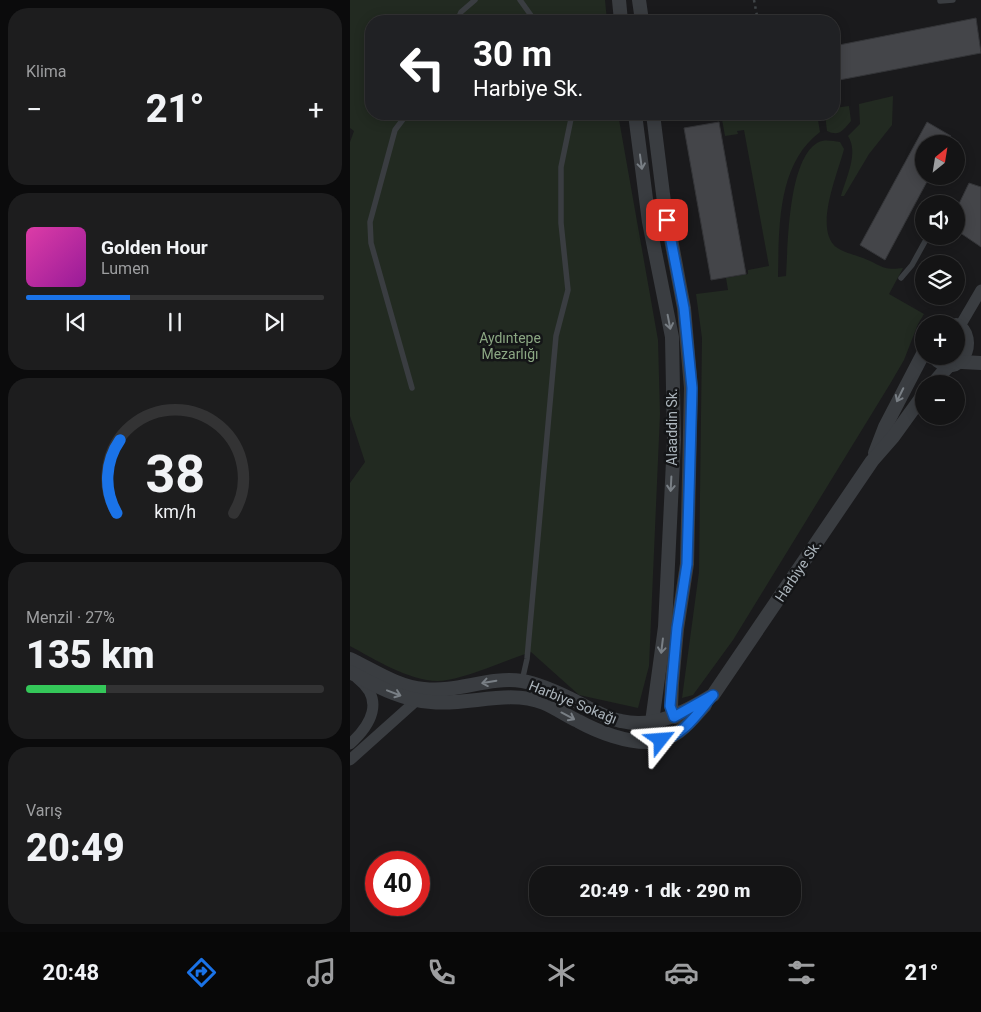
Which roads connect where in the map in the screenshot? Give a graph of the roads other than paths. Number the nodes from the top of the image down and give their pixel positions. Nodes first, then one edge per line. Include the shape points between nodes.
1 (474, 0) edge
2 (520, 0) edge
3 (619, 0) edge
4 (638, 0) edge
5 (953, 0) edge
6 (940, 1) dead end
7 (460, 15) edge
8 (531, 15) edge
9 (621, 15) edge
10 (641, 15) edge
11 (402, 120) edge
12 (571, 120) edge
13 (636, 120) edge
14 (654, 120) edge
15 (923, 245) edge
16 (901, 278) dead end
17 (981, 290) edge
18 (965, 315) edge
19 (965, 331) edge
20 (976, 340) edge
21 (965, 355) edge
22 (965, 363) edge
23 (981, 363) edge
24 (917, 365) edge
25 (954, 365) edge
26 (943, 375) edge
27 (412, 388) dead end
28 (915, 406) edge
29 (872, 461) junction
30 (350, 659) edge
31 (350, 672) edge
32 (522, 681) junction
33 (713, 695) junction
34 (417, 700) junction
35 (674, 717) junction
36 (652, 722) junction
37 (661, 740) junction
38 (350, 744) edge
39 (350, 760) edge

1 - 7 lane
2 - 8 lane
3 - 9 street
4 - 10 street
5 - 6 lane
11 - 27 lane via 395,130 370,222 371,244
12 - 32 lane via 561,167 561,224 568,290 556,336 527,659
13 -> 36 street, Alaaddin Sk. via 649,222 672,337 674,440 664,627
14 - 35 street, Alaaddin Sk. via 664,202 684,308 692,388 687,564 670,706
15 - 16 lane
17 - 18 street
19 - 20 street
20 - 21 street
22 - 23 street
24 -> 29 street via 885,427
25 - 26 street
28 - 29 street, Harbiye Sk.
29 - 33 street, Harbiye Sk.
32 -> 30 street, Harbiye Sokağı via 497,680 454,688 423,689 392,680
31 -> 34 street, Harbiye Sokağı via 394,694
31 - 38 street via 367,686 374,709 365,730
32 - 36 street, Harbiye Sokağı via 554,691 621,722
33 - 35 street, Harbiye Sk.
33 - 37 street, Harbiye Sokağı via 685,727
34 -> 37 street, Harbiye Sokağı via 468,702 508,696 544,703 618,738 650,742
34 - 39 street
35 - 36 street, Harbiye Sk.
36 - 37 street

